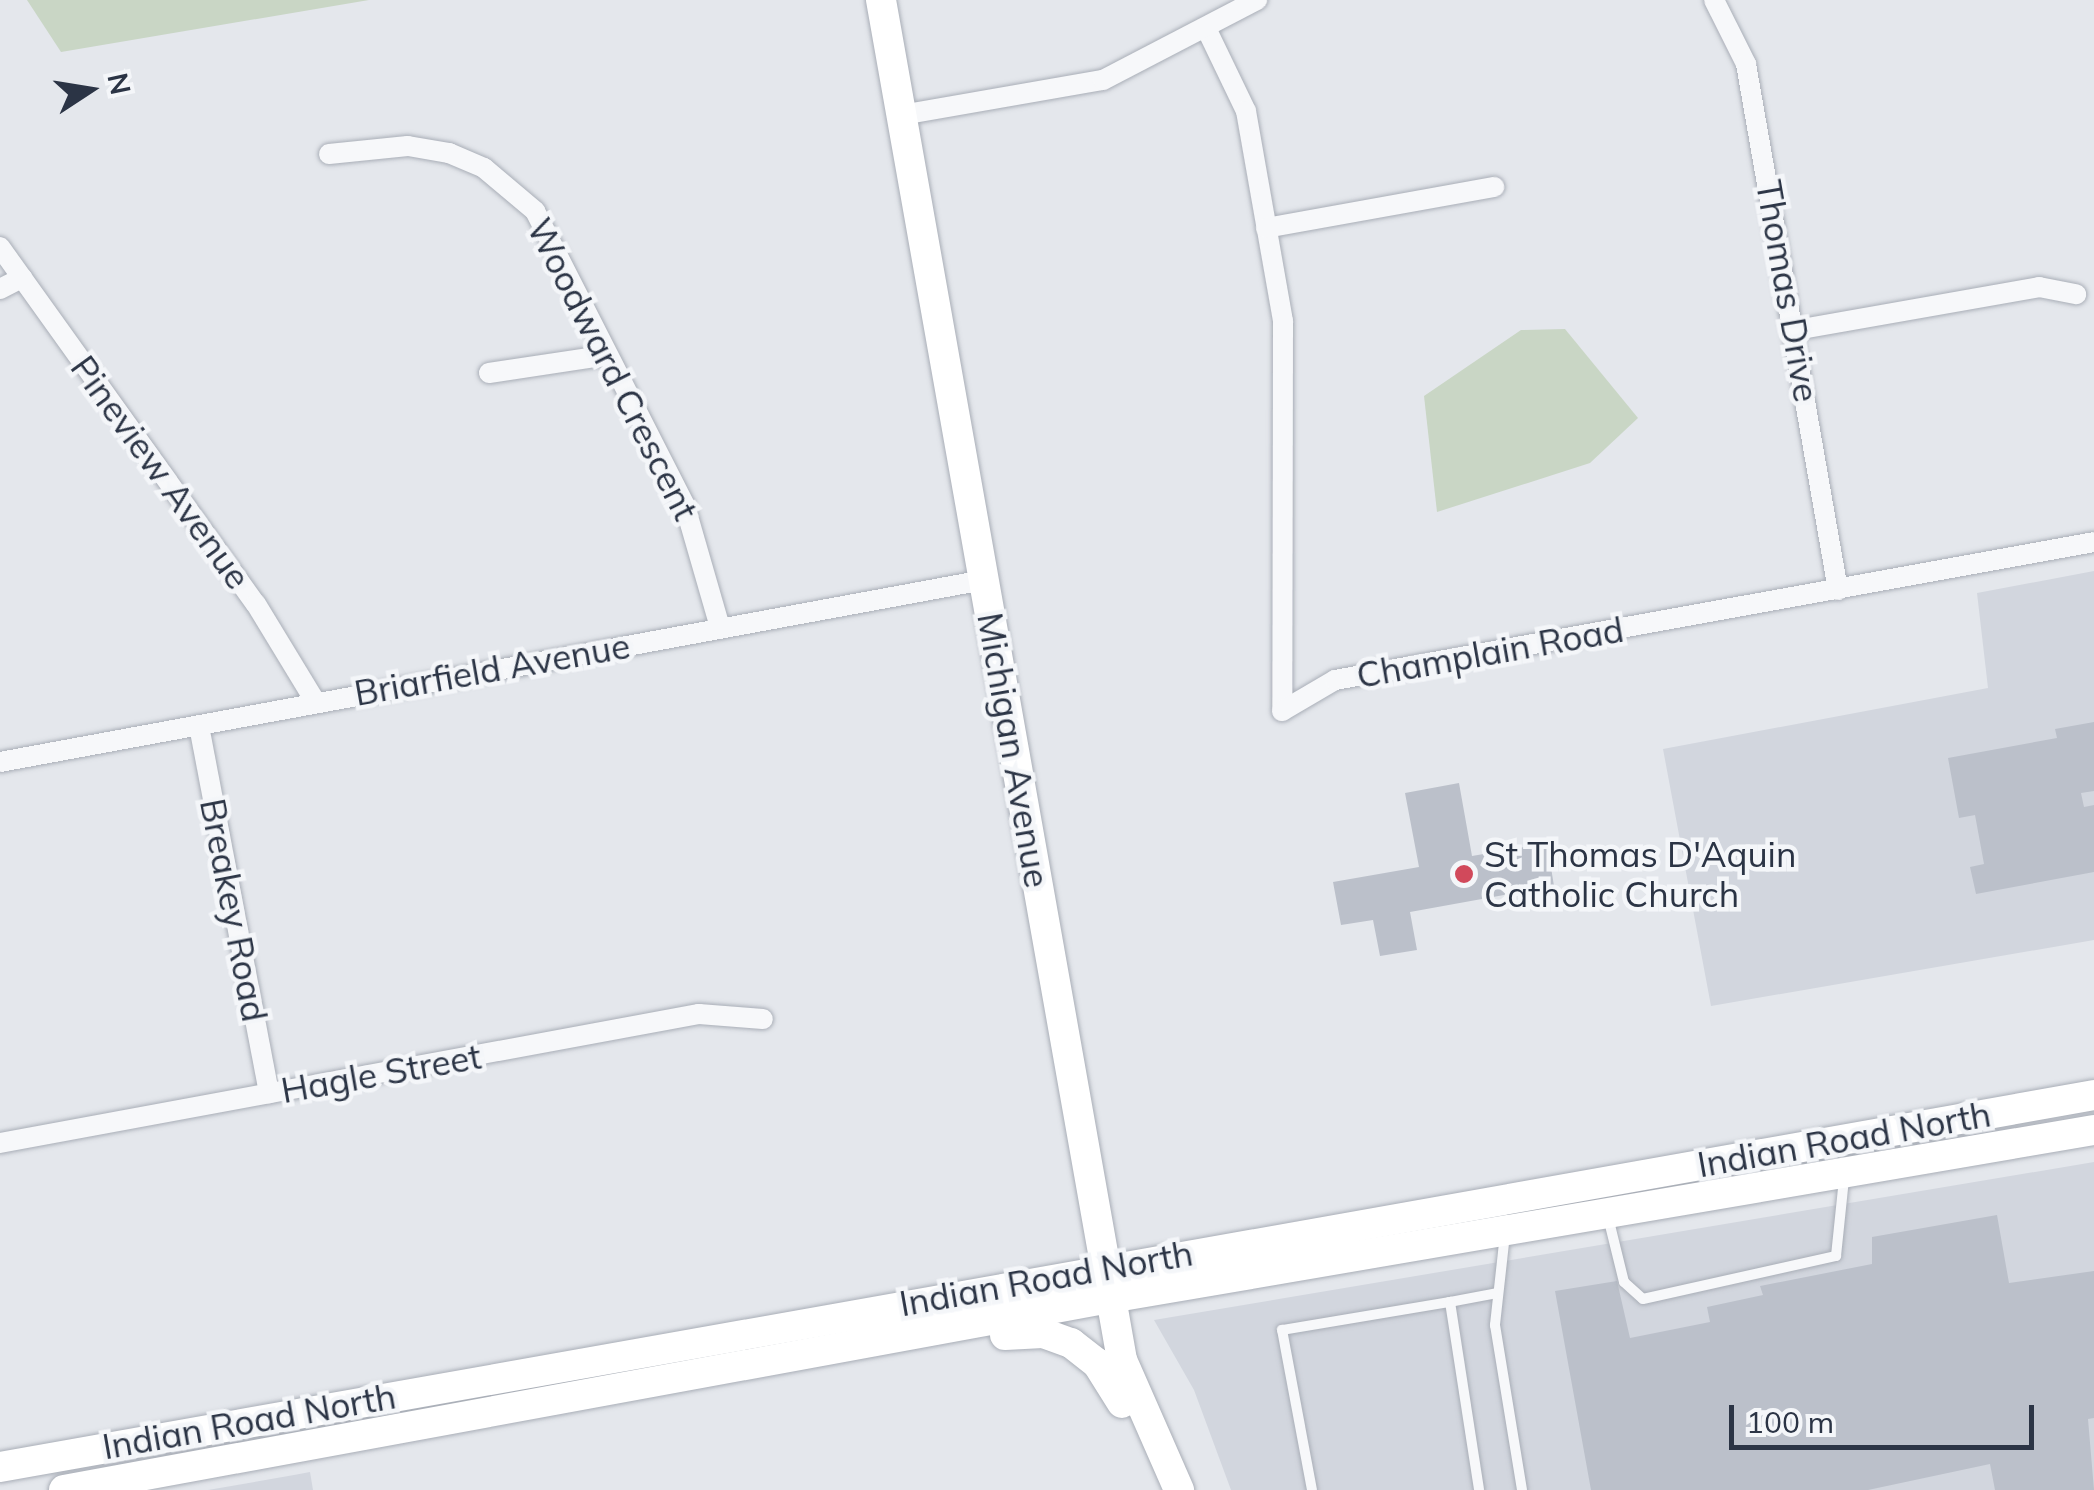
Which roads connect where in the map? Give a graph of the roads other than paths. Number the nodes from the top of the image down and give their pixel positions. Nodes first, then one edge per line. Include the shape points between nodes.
1 (882, 0) edge
2 (1257, 0) edge
3 (1714, 0) edge
4 (1206, 28) junction
5 (902, 115) junction
6 (330, 154) dead end
7 (1494, 187) dead end
8 (1266, 228) junction
9 (0, 247) edge
10 (22, 278) junction
11 (0, 289) edge
12 (2076, 294) dead end
13 (1796, 330) junction
14 (608, 355) junction
15 (488, 373) dead end
16 (2094, 542) edge
17 (984, 580) junction
18 (1838, 590) junction
19 (720, 628) junction
20 (315, 701) junction
21 (199, 726) junction
22 (0, 762) edge
23 (763, 1019) dead end
24 (269, 1093) junction
25 (2094, 1095) edge
26 (2094, 1130) edge
27 (0, 1143) edge
28 (1844, 1173) junction
29 (1607, 1216) junction
30 (1505, 1233) junction
31 (1105, 1267) junction
32 (1497, 1293) junction
33 (1110, 1298) junction
34 (1450, 1302) junction
35 (922, 1336) junction
36 (0, 1468) edge
37 (64, 1490) edge
38 (1177, 1490) edge
39 (1312, 1490) edge
40 (1479, 1490) edge
41 (1522, 1490) edge

1 - 5 main road, Michigan Avenue
2 - 4 street
3 - 13 street, Thomas Drive via 1746,64
4 - 5 street via 1103,80
4 - 8 street, Champlain Road via 1246,111
5 - 17 main road, Michigan Avenue
6 - 14 street, Woodward Crescent via 427,147 484,168 550,234
7 - 8 street
8 - 18 street, Champlain Road via 1285,342 1282,711 1335,680
9 - 10 street, Pineview Avenue
10 - 11 street
10 - 20 street, Pineview Avenue via 256,604
12 - 13 street via 2039,287
13 - 18 street, Thomas Drive
14 - 15 street
14 - 19 street, Woodward Crescent via 696,531
16 - 18 street, Champlain Road
17 - 19 street, Briarfield Avenue
17 - 31 main road, Michigan Avenue
19 - 20 street, Briarfield Avenue
20 - 21 street, Briarfield Avenue
21 - 22 street, Briarfield Avenue
21 - 24 street, Breakey Road
23 - 24 street, Hagle Street via 700,1014
24 - 27 street, Hagle Street
25 - 31 main road, Indian Road North
26 - 28 main road, Indian Road North
28 - 29 main road, Indian Road North
28 - 29 lane via 1836,1256 1643,1299 1624,1282
29 - 30 main road, Indian Road North
30 - 32 lane
30 - 33 main road, Indian Road North
31 - 33 main road, Michigan Avenue
31 - 36 main road, Indian Road North
32 - 34 lane
32 - 41 lane
33 - 35 main road, Indian Road North
33 - 38 main road, Michigan Avenue via 1128,1384
34 - 39 lane via 1282,1330
34 - 40 lane
35 - 37 main road, Indian Road North
35 - 38 main road via 1043,1332 1086,1351

